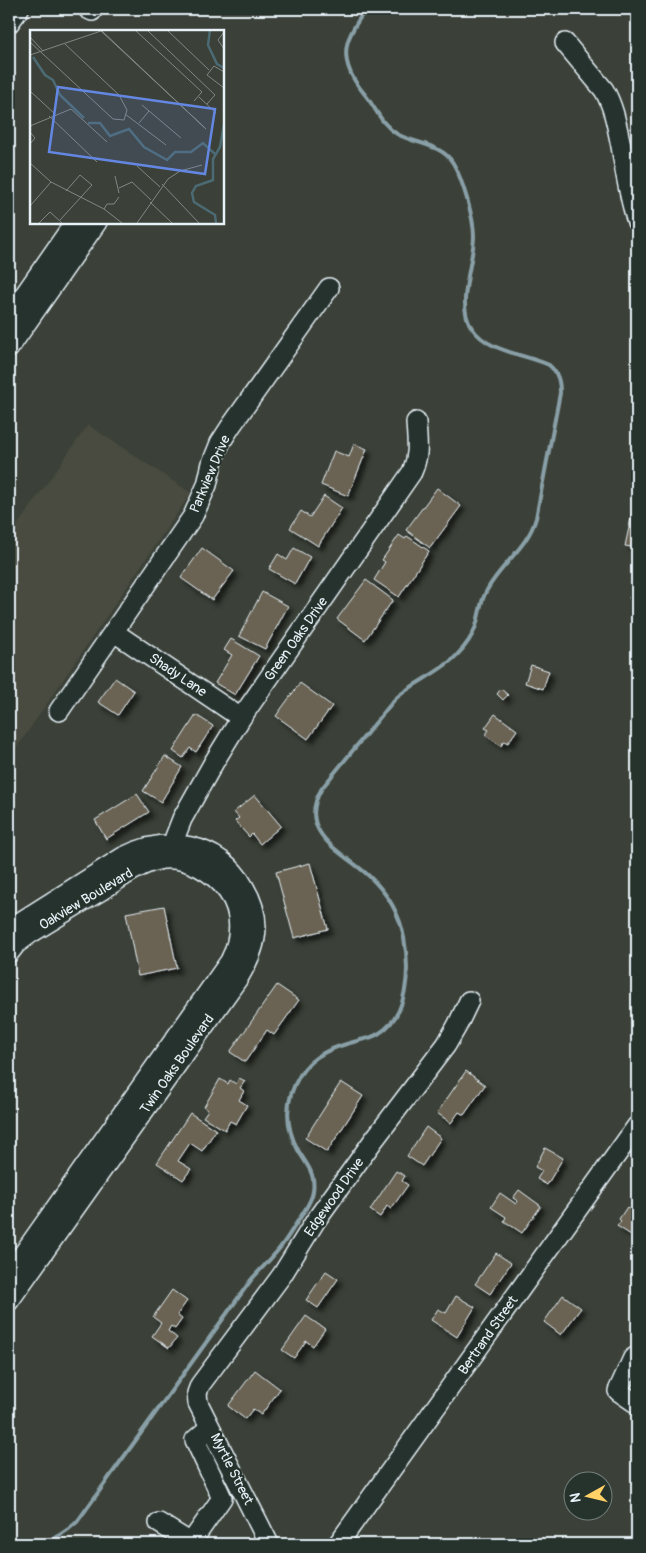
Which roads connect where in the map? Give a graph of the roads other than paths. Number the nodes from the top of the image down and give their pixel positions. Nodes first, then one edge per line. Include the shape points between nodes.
1 (19, 9) edge
2 (9, 24) edge
3 (564, 42) dead end
4 (637, 222) edge
5 (74, 224) edge
6 (96, 224) edge
7 (329, 288) dead end
8 (9, 317) edge
9 (9, 348) edge
10 (416, 422) dead end
11 (114, 632) junction
12 (60, 711) dead end
13 (241, 718) junction
14 (171, 852) junction
15 (9, 929) edge
16 (9, 953) edge
17 (469, 1001) dead end
18 (637, 1126) edge
19 (9, 1274) edge
20 (9, 1300) edge
21 (637, 1356) edge
22 (197, 1393) joint
23 (637, 1404) edge
24 (210, 1427) junction
25 (159, 1523) dead end
26 (191, 1544) edge
27 (269, 1544) edge
28 (338, 1544) edge

1 - 2 street
3 - 4 street via 609,98
5 - 8 street
6 - 9 street
7 - 11 street, Parkview Drive via 220,443 193,516
10 - 13 street, Green Oaks Drive via 418,455 412,472
11 - 12 street, Parkview Drive
11 - 13 street, Shady Lane
13 - 14 street, Green Oaks Drive via 182,819
14 - 15 street, Oakview Boulevard via 152,846 135,851
14 - 16 street, Oakview Boulevard via 137,868 31,933
14 - 19 street, Twin Oaks Boulevard via 212,875 227,890 238,917 235,951
14 - 20 street, Twin Oaks Boulevard via 194,848 214,854 241,882 250,897 256,924 248,962
17 - 22 street, Edgewood Drive via 446,1045 328,1205
18 - 28 street, Bertrand Street
21 - 23 street via 633,1358 618,1391
22 - 24 street, Myrtle Street via 198,1403
24 - 26 street via 195,1440 222,1498
24 - 27 street, Myrtle Street
25 - 26 street

